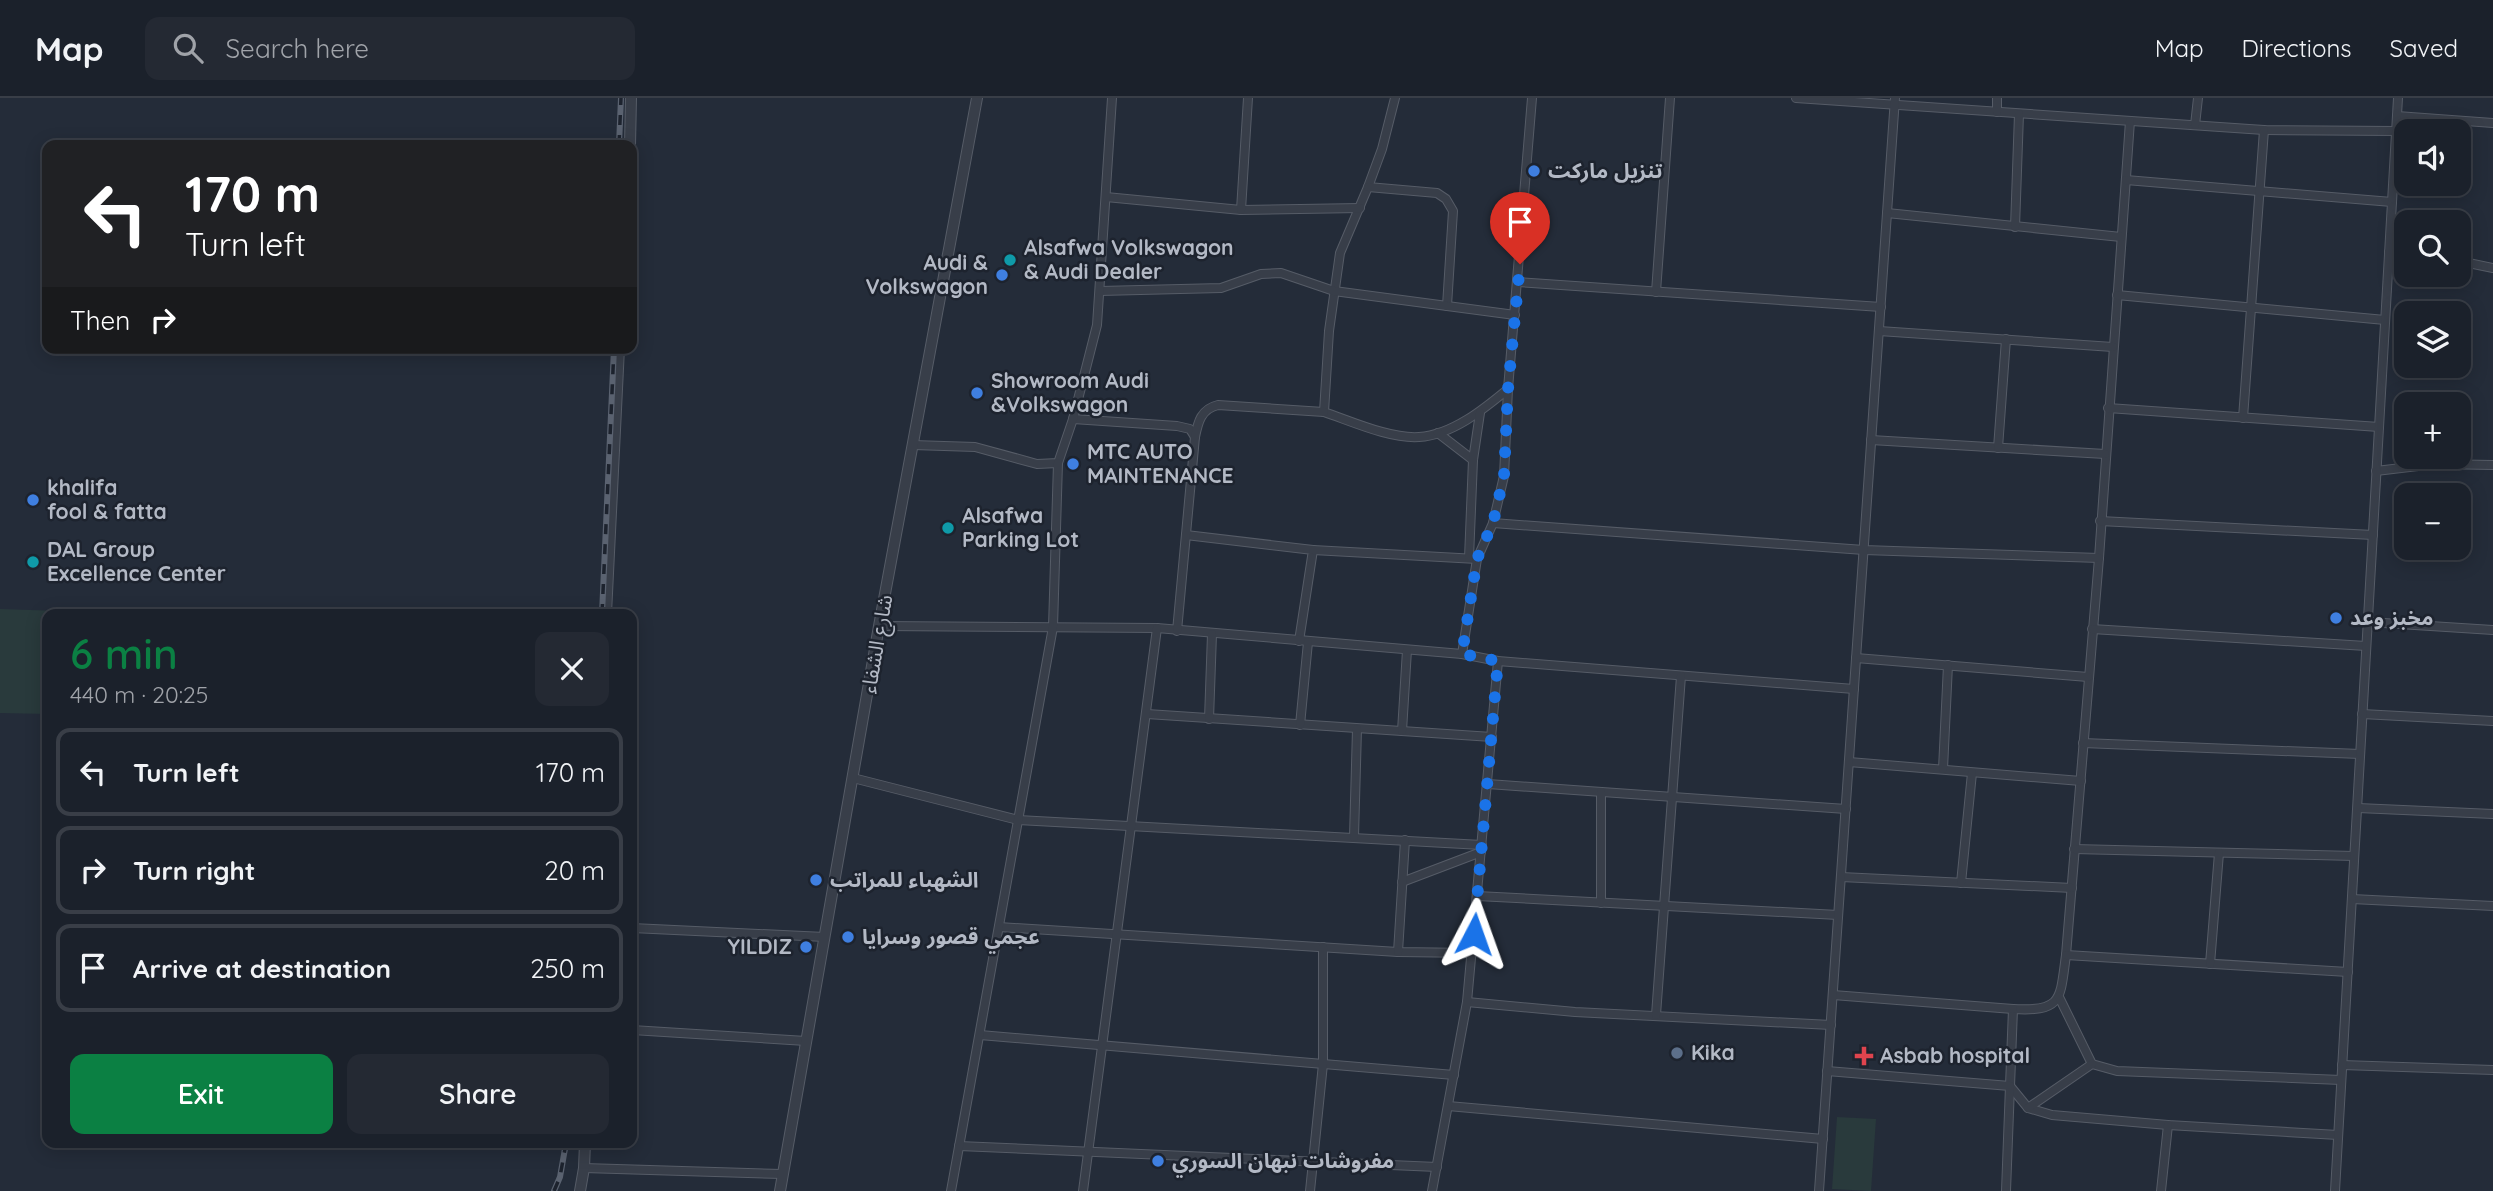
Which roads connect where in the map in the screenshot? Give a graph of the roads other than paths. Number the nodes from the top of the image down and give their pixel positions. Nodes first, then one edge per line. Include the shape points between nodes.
1 (631, 98) edge
2 (977, 98) edge
3 (1112, 98) edge
4 (1248, 98) edge
5 (1395, 98) edge
6 (1532, 98) edge
7 (1670, 98) edge
8 (1796, 98) edge
9 (1997, 98) edge
10 (2198, 98) edge
11 (2398, 98) edge
12 (1827, 99) edge
13 (1895, 102) edge
14 (1997, 112) junction
15 (2019, 114) junction
16 (2397, 117) joint
17 (2130, 121) junction
18 (2493, 123) edge
19 (2195, 125) junction
20 (2264, 130) junction
21 (2394, 131) edge
22 (630, 140) edge
23 (2394, 166) edge
24 (2126, 180) junction
25 (1368, 187) junction
26 (2259, 191) junction
27 (1106, 197) junction
28 (2392, 201) junction
29 (1360, 208) junction
30 (1241, 210) junction
31 (1887, 213) junction
32 (2015, 227) junction
33 (2121, 237) junction
34 (2389, 252) junction
35 (2394, 252) edge
36 (2471, 263) edge
37 (2493, 268) edge
38 (1518, 282) junction
39 (1100, 291) junction
40 (1334, 291) junction
41 (1656, 292) junction
42 (2117, 295) junction
43 (1447, 306) junction
44 (1881, 307) junction
45 (2251, 307) junction
46 (1516, 315) junction
47 (2385, 320) junction
48 (1879, 331) junction
49 (2006, 340) junction
50 (2113, 347) junction
51 (619, 354) edge
52 (1508, 389) junction
53 (2108, 408) junction
54 (1324, 412) junction
55 (1480, 413) junction
56 (2243, 418) junction
57 (1073, 419) junction
58 (2379, 427) junction
59 (1438, 433) junction
60 (1195, 437) junction
61 (1871, 440) junction
62 (913, 445) junction
63 (1998, 448) junction
64 (2105, 454) junction
65 (1473, 460) junction
66 (1058, 463) junction
67 (2493, 465) edge
68 (2376, 471) junction
69 (2100, 521) junction
70 (1493, 523) junction
71 (1186, 535) junction
72 (2373, 535) junction
73 (1313, 550) junction
74 (1864, 550) junction
75 (2099, 558) junction
76 (1473, 559) junction
77 (606, 609) edge
78 (2368, 622) junction
79 (880, 626) junction
80 (1053, 627) junction
81 (1157, 628) junction
82 (2092, 629) junction
83 (2493, 630) edge
84 (1177, 631) junction
85 (1212, 634) junction
86 (1303, 641) junction
87 (2366, 646) junction
88 (1407, 650) junction
89 (1462, 654) junction
90 (1856, 657) junction
91 (1498, 661) junction
92 (1948, 665) junction
93 (1681, 676) junction
94 (2088, 677) junction
95 (1854, 689) junction
96 (1147, 714) junction
97 (2362, 714) junction
98 (1209, 719) junction
99 (2493, 721) edge
100 (1300, 725) junction
101 (1357, 729) junction
102 (1402, 732) junction
103 (1492, 737) junction
104 (2083, 743) junction
105 (2360, 754) junction
106 (1849, 762) junction
107 (1943, 769) junction
108 (1972, 772) junction
109 (853, 778) junction
110 (2081, 781) junction
111 (1488, 784) junction
112 (1601, 792) junction
113 (1672, 797) junction
114 (2358, 808) junction
115 (1846, 809) junction
116 (2493, 814) edge
117 (1018, 820) junction
118 (1132, 826) junction
119 (1354, 838) junction
120 (1405, 840) junction
121 (1481, 848) junction
122 (2074, 849) junction
123 (2219, 853) junction
124 (2354, 856) junction
125 (1841, 877) junction
126 (1402, 882) junction
127 (1961, 883) junction
128 (2072, 888) junction
129 (1477, 896) junction
130 (2352, 899) junction
131 (1601, 902) junction
132 (1664, 906) junction
133 (2493, 906) edge
134 (1838, 915) junction
135 (999, 927) junction
136 (637, 928) edge
137 (1118, 934) junction
138 (825, 937) junction
139 (1322, 947) junction
140 (1398, 952) junction
141 (1472, 953) junction
142 (2066, 955) junction
143 (2210, 964) junction
144 (2348, 972) junction
145 (1833, 995) junction
146 (2059, 997) junction
147 (1467, 1002) junction
148 (2013, 1009) junction
149 (1656, 1014) junction
150 (1831, 1025) junction
151 (637, 1030) edge
152 (979, 1035) junction
153 (806, 1041) junction
154 (1103, 1045) junction
155 (1324, 1064) junction
156 (2092, 1064) junction
157 (2343, 1065) junction
158 (2493, 1070) edge
159 (1828, 1071) junction
160 (1454, 1075) junction
161 (2342, 1080) junction
162 (2010, 1086) junction
163 (1448, 1106) junction
164 (2028, 1108) junction
165 (2168, 1125) junction
166 (2338, 1135) junction
167 (1823, 1139) junction
168 (959, 1146) junction
169 (585, 1148) edge
170 (1088, 1153) junction
171 (1313, 1162) junction
172 (1437, 1167) junction
173 (584, 1168) junction
174 (782, 1174) junction
175 (580, 1191) edge
176 (780, 1191) edge
177 (951, 1191) edge
178 (1083, 1191) edge
179 (1310, 1191) edge
180 (1432, 1191) edge
181 (1819, 1191) edge
182 (2006, 1191) edge
183 (2161, 1191) edge
184 (2335, 1191) edge

1 - 22 street
2 - 62 street, شارع الشفاء
3 - 27 street
4 - 30 street
5 - 25 street
6 - 38 street
7 - 41 street
8 - 12 street
9 - 14 street
10 - 19 street
11 - 16 street
12 - 13 street
13 - 14 street
13 - 31 street
14 - 15 street
15 - 17 street
15 - 32 street
16 - 18 street
17 - 19 street
17 - 24 street
19 - 20 street
20 - 21 street
20 - 26 street
23 - 28 street
24 - 26 street
24 - 33 street
25 - 29 street
25 - 43 street via 1437,193 1446,199 1453,211
26 - 28 street
26 - 45 street
27 - 30 street
27 - 39 street
28 - 34 street
29 - 30 street
29 - 40 street via 1340,253
31 - 32 street
31 - 44 street
32 - 33 street
33 - 42 street
34 - 35 street
34 - 47 street
36 - 37 street
38 - 41 street
38 - 46 street
39 - 40 street via 1221,288 1261,274 1281,273
39 - 57 street via 1097,325
40 - 43 street
40 - 54 street
41 - 44 street
42 - 45 street
42 - 50 street
43 - 46 street
44 - 48 street
45 - 47 street
45 - 56 street
46 - 52 street
47 - 58 street
48 - 49 street
48 - 61 street
49 - 50 street
49 - 63 street
50 - 53 street
51 - 77 street
52 - 55 street
52 - 70 street via 1504,476
53 - 56 street
53 - 64 street
54 - 59 street via 1402,436
54 - 60 street via 1218,405 1205,411
55 - 59 street
55 - 65 street
56 - 58 street
57 - 60 street via 1177,426 1191,429
57 - 66 street
58 - 68 street
59 - 65 street
60 - 71 street
61 - 63 street
61 - 74 street
62 - 66 street via 975,447 1037,464
62 - 79 street, شارع الشفاء
63 - 64 street
64 - 69 street
65 - 76 street
66 - 80 street
67 - 68 street via 2435,464
68 - 72 street
69 - 72 street
69 - 75 street
70 - 74 street
70 - 76 street
71 - 73 street
71 - 84 street
72 - 78 street
73 - 76 street
73 - 86 street
74 - 75 street
74 - 90 street
75 - 82 street
76 - 89 street
78 - 83 street
78 - 87 street
79 - 80 street
79 - 109 street, شارع الشفاء
80 - 81 street
80 - 117 street
81 - 84 street
81 - 96 street
82 - 87 street
82 - 94 street
84 - 85 street
85 - 86 street
85 - 98 street
86 - 88 street
86 - 100 street
87 - 97 street
88 - 89 street
88 - 102 street
89 - 91 street
90 - 92 street
90 - 95 street
91 - 93 street
91 - 103 street
92 - 94 street
92 - 107 street
93 - 95 street
93 - 113 street
94 - 104 street
95 - 106 street
96 - 98 street
96 - 118 street
97 - 99 street
97 - 105 street
98 - 100 street
100 - 101 street
101 - 102 street
101 - 119 street
102 - 103 street
103 - 111 street
104 - 105 street
104 - 110 street
105 - 114 street
106 - 107 street
106 - 115 street
107 - 108 street
108 - 110 street
108 - 127 street
109 - 117 street
109 - 138 street, شارع الشفاء
110 - 122 street
111 - 112 street
111 - 121 street
112 - 113 street
112 - 131 street
113 - 115 street
113 - 132 street
114 - 116 street
114 - 124 street
115 - 125 street
117 - 118 street
117 - 135 street
118 - 119 street
118 - 137 street
119 - 120 street
120 - 121 street
120 - 126 street
121 - 126 street
121 - 129 street
122 - 123 street
122 - 128 street
123 - 124 street
123 - 143 street
124 - 130 street
125 - 127 street
125 - 134 street
126 - 140 street
127 - 128 street
128 - 142 street
129 - 131 street
129 - 141 street
130 - 133 street
130 - 144 street
131 - 132 street
132 - 134 street
132 - 149 street
134 - 145 street
135 - 137 street
135 - 152 street
136 - 138 street
137 - 139 street
137 - 154 street
138 - 153 street, شارع الشفاء
139 - 140 street
139 - 155 street
140 - 141 street
141 - 147 street
142 - 143 street
142 - 146 street
143 - 144 street
144 - 157 street
145 - 148 street
145 - 150 street
146 - 148 street via 2040,1010
146 - 156 street
147 - 149 street
147 - 160 street
148 - 162 street
149 - 150 street
150 - 159 street
151 - 153 street
152 - 154 street
152 - 168 street
153 - 174 street, شارع الشفاء
154 - 155 street
154 - 170 street
155 - 160 street
155 - 171 street
156 - 161 street via 2118,1071
156 - 164 street
157 - 158 street
157 - 161 street
159 - 162 street
159 - 167 street
160 - 163 street
161 - 166 street
162 - 164 street
162 - 182 street
163 - 167 street
163 - 172 street
164 - 165 street via 2052,1115
165 - 166 street
165 - 183 street
166 - 184 street
167 - 181 street
168 - 170 street
168 - 177 street
169 - 173 street
170 - 171 street
170 - 178 street
171 - 172 street
171 - 179 street
172 - 180 street
173 - 174 street
173 - 175 street
174 - 176 street, شارع الشفاء

